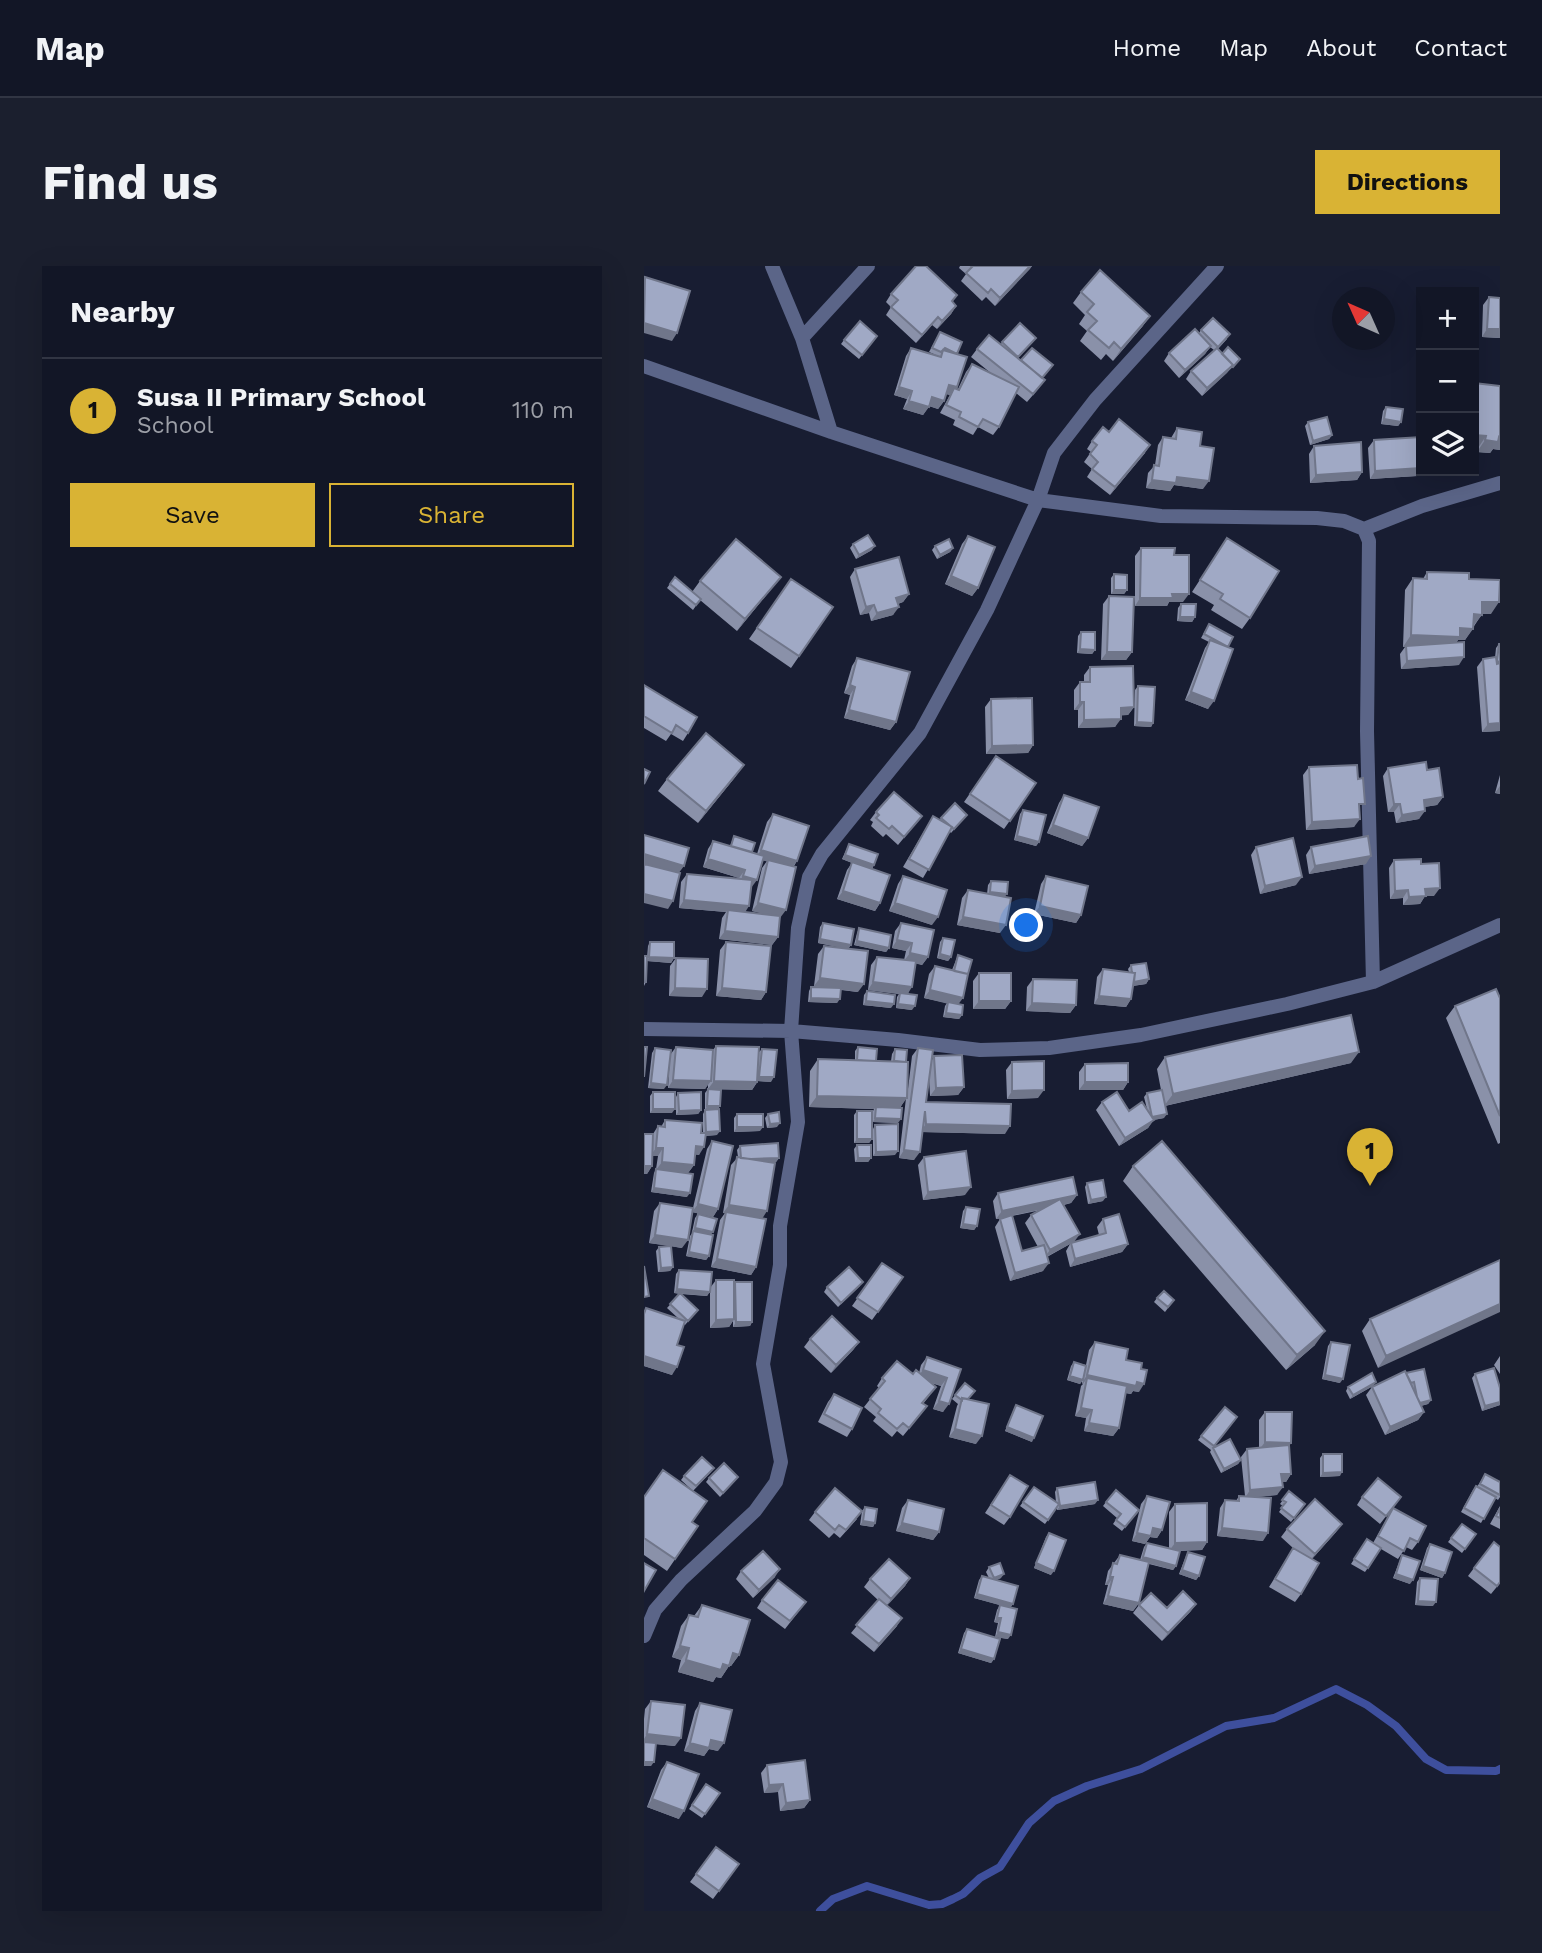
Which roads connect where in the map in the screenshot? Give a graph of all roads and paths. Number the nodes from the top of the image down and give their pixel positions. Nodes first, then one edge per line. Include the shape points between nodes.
1 (772, 266) edge
2 (868, 266) edge
3 (1217, 266) edge
4 (802, 338) junction
5 (644, 366) edge
6 (831, 432) junction
7 (1500, 483) edge
8 (1038, 500) junction
9 (1364, 529) junction
10 (1500, 925) edge
11 (1373, 982) junction
12 (644, 1029) edge
13 (791, 1031) junction
14 (644, 1636) edge

1 - 4 street
2 - 4 street
3 - 8 street via 1054,453
4 - 6 street
5 - 6 street
6 - 8 street
7 - 9 street
8 - 9 street via 1161,516 1317,518
8 - 13 street via 987,610 920,733 822,854 809,877 797,928
9 - 11 street via 1369,541 1367,731
10 - 11 street
11 - 13 street via 1141,1035 1049,1048 980,1050
12 - 13 street
13 - 14 street via 798,1122 763,1364 781,1462 776,1482 755,1511 681,1580 655,1610

